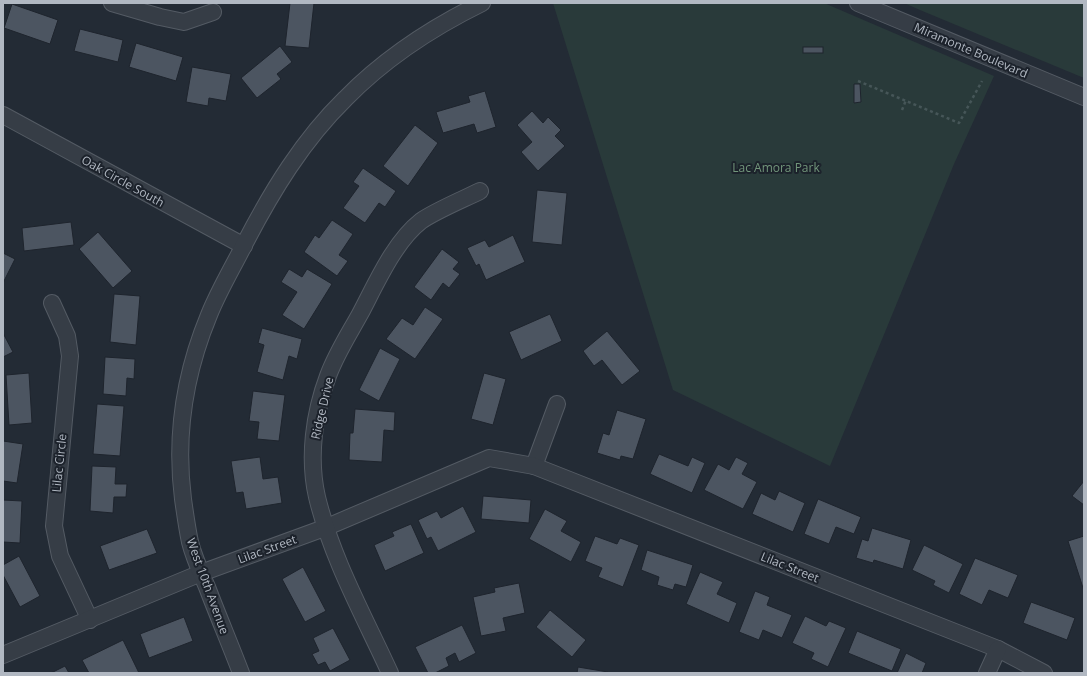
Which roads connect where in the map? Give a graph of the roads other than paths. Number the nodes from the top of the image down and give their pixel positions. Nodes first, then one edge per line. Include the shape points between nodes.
1 (112, 3) edge
2 (482, 3) edge
3 (858, 3) edge
4 (213, 12) dead end
5 (1084, 97) edge
6 (3, 115) edge
7 (480, 191) dead end
8 (244, 246) junction
9 (52, 303) dead end
10 (557, 404) dead end
11 (534, 466) junction
12 (327, 527) junction
13 (202, 573) junction
14 (90, 620) junction
15 (998, 649) junction
16 (3, 654) edge
17 (241, 673) edge
18 (390, 673) edge
19 (987, 673) edge
20 (1044, 673) edge

1 - 4 street via 184,22
2 - 8 street via 411,42 344,99 295,158
3 - 5 street, Miramonte Boulevard
6 - 8 street, Oak Circle South
7 - 12 street, Ridge Drive via 421,221 405,237 389,260 337,356 324,390 314,444 313,463 317,497
8 - 13 street, West 10th Avenue via 210,312 197,345 186,388 180,441 183,498 190,543
9 - 14 street, Lilac Circle via 67,336 70,356 54,526 60,556
10 - 11 street
11 - 12 street, Lilac Street via 489,458
11 - 15 street, Lilac Street
12 - 13 street, Lilac Street
12 - 18 street, Ridge Drive via 333,546
13 - 14 street, Lilac Street
13 - 17 street, West 10th Avenue
14 - 16 street, Lilac Street
15 - 19 street
15 - 20 street, Lilac Street

